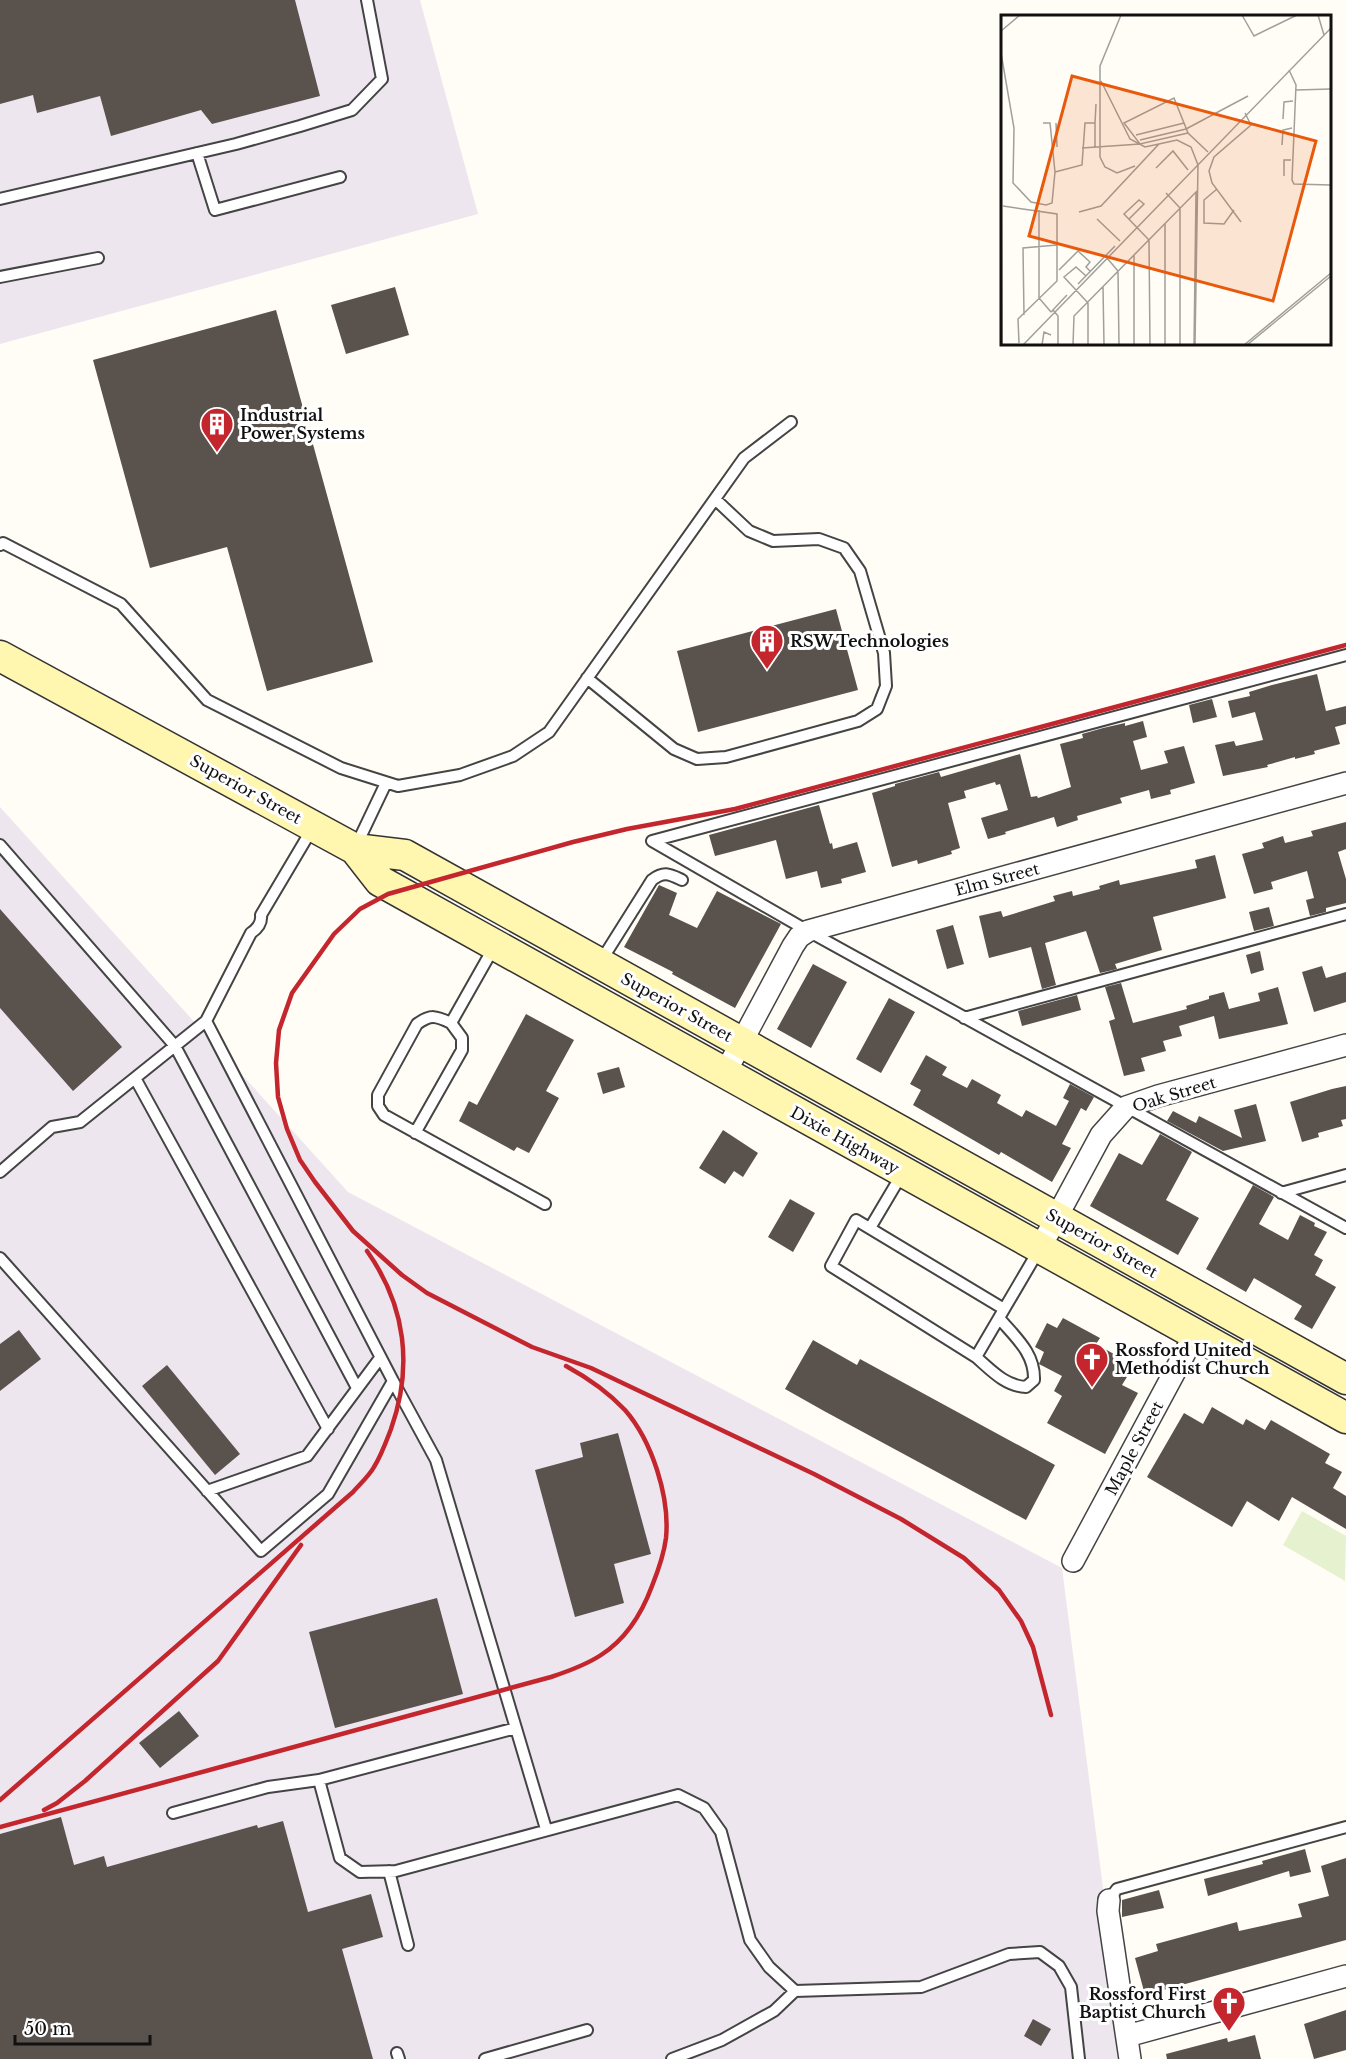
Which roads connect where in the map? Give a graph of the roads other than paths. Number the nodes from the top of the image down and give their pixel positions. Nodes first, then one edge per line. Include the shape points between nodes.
1 (367, 0) edge
2 (197, 153) junction
3 (340, 177) dead end
4 (0, 199) edge
5 (98, 258) dead end
6 (0, 277) edge
7 (791, 422) dead end
8 (715, 499) junction
9 (0, 545) edge
10 (1346, 655) edge
11 (0, 656) edge
12 (587, 678) junction
13 (386, 783) junction
14 (1346, 783) edge
15 (314, 826) junction
16 (0, 845) edge
17 (355, 849) junction
18 (682, 880) dead end
19 (1346, 914) edge
20 (512, 915) junction
21 (808, 931) junction
22 (495, 944) junction
23 (599, 963) junction
24 (964, 1018) junction
25 (206, 1022) junction
26 (451, 1023) junction
27 (743, 1043) junction
28 (1346, 1045) edge
29 (175, 1046) junction
30 (725, 1073) junction
31 (135, 1078) junction
32 (1126, 1107) junction
33 (415, 1132) junction
34 (903, 1172) junction
35 (0, 1173) edge
36 (1346, 1175) edge
37 (1281, 1193) junction
38 (545, 1204) dead end
39 (1056, 1218) junction
40 (870, 1228) junction
41 (1346, 1228) edge
42 (1040, 1248) junction
43 (0, 1258) edge
44 (1001, 1313) junction
45 (1195, 1334) junction
46 (976, 1357) junction
47 (380, 1358) junction
48 (1346, 1379) edge
49 (393, 1381) junction
50 (357, 1388) junction
51 (1346, 1418) edge
52 (328, 1429) junction
53 (207, 1491) junction
54 (1073, 1561) dead end
55 (516, 1728) junction
56 (319, 1780) junction
57 (173, 1813) dead end
58 (1346, 1827) edge
59 (546, 1829) junction
60 (388, 1871) junction
61 (1109, 1900) joint
62 (408, 1945) dead end
63 (1346, 1976) edge
64 (795, 1991) junction
65 (587, 2030) dead end
66 (1127, 2036) junction
67 (485, 2059) edge
68 (672, 2059) edge
69 (1079, 2059) edge
70 (1130, 2059) edge

1 - 2 lane via 382,79 352,110
2 - 3 lane via 214,210
2 - 4 lane
5 - 6 lane
7 - 8 lane via 744,458
8 - 12 lane
8 - 12 lane via 749,531 773,541 819,539 843,548 860,571 884,653 886,686 877,709 858,722 726,757 697,759 674,749
9 - 13 lane via 3,543 121,604 207,700 341,768
10 - 21 lane via 652,841
11 - 15 main road, Superior Street
12 - 13 lane via 549,732 513,756 460,775 398,786
13 - 17 lane
14 - 21 street, Elm Street
15 - 17 main road, Superior Street
15 - 25 lane via 261,915 249,926 251,933
16 - 29 lane
17 - 20 main road, Superior Street via 405,855
17 - 22 main road, Dixie Highway via 380,881
18 - 23 lane via 660,874 652,880
19 - 24 lane
20 - 22 main road
20 - 23 main road, Superior Street
21 - 24 lane
21 - 27 street via 793,946
22 - 26 lane
22 - 30 main road, Dixie Highway
23 - 27 main road, Superior Street
24 - 32 lane
25 - 29 lane
25 - 47 lane
26 - 33 lane via 462,1038 462,1050
26 - 33 lane via 426,1017 417,1024 378,1095 378,1106 384,1115
27 - 30 street
27 - 39 main road, Superior Street
28 - 32 street, Oak Street
29 - 31 lane
29 - 50 lane
30 - 34 main road, Dixie Highway
31 - 35 lane via 80,1122 52,1127
31 - 52 lane
32 - 37 lane
32 - 39 street, Oak Street via 1101,1135
33 - 38 lane
34 - 40 lane
34 - 42 main road, Dixie Highway
36 - 37 lane
37 - 41 lane
39 - 42 street, Oak Street
39 - 48 main road, Superior Street
40 - 44 lane
40 - 46 lane via 856,1220 831,1266
42 - 44 lane
42 - 45 main road, Dixie Highway
43 - 53 lane
44 - 46 lane
44 - 46 lane via 1030,1355 1034,1380 1026,1387 1017,1387
45 - 51 main road, Dixie Highway
45 - 54 street, Maple Street
47 - 49 lane
47 - 50 lane
49 - 53 lane via 328,1494 261,1551
49 - 55 lane via 436,1460
50 - 52 lane
52 - 53 lane via 307,1456
55 - 56 lane
55 - 59 lane
56 - 57 lane via 268,1787
56 - 60 lane via 340,1858 360,1872
58 - 61 lane via 1118,1889
59 - 60 lane
59 - 64 lane via 678,1795 704,1808 721,1832 750,1940 769,1967
60 - 62 lane
61 - 66 street
63 - 66 street
64 - 68 lane via 774,2011 723,2040
64 - 69 lane via 921,1987 1009,1954 1040,1952 1059,1966 1071,1987
65 - 67 lane
66 - 70 street

